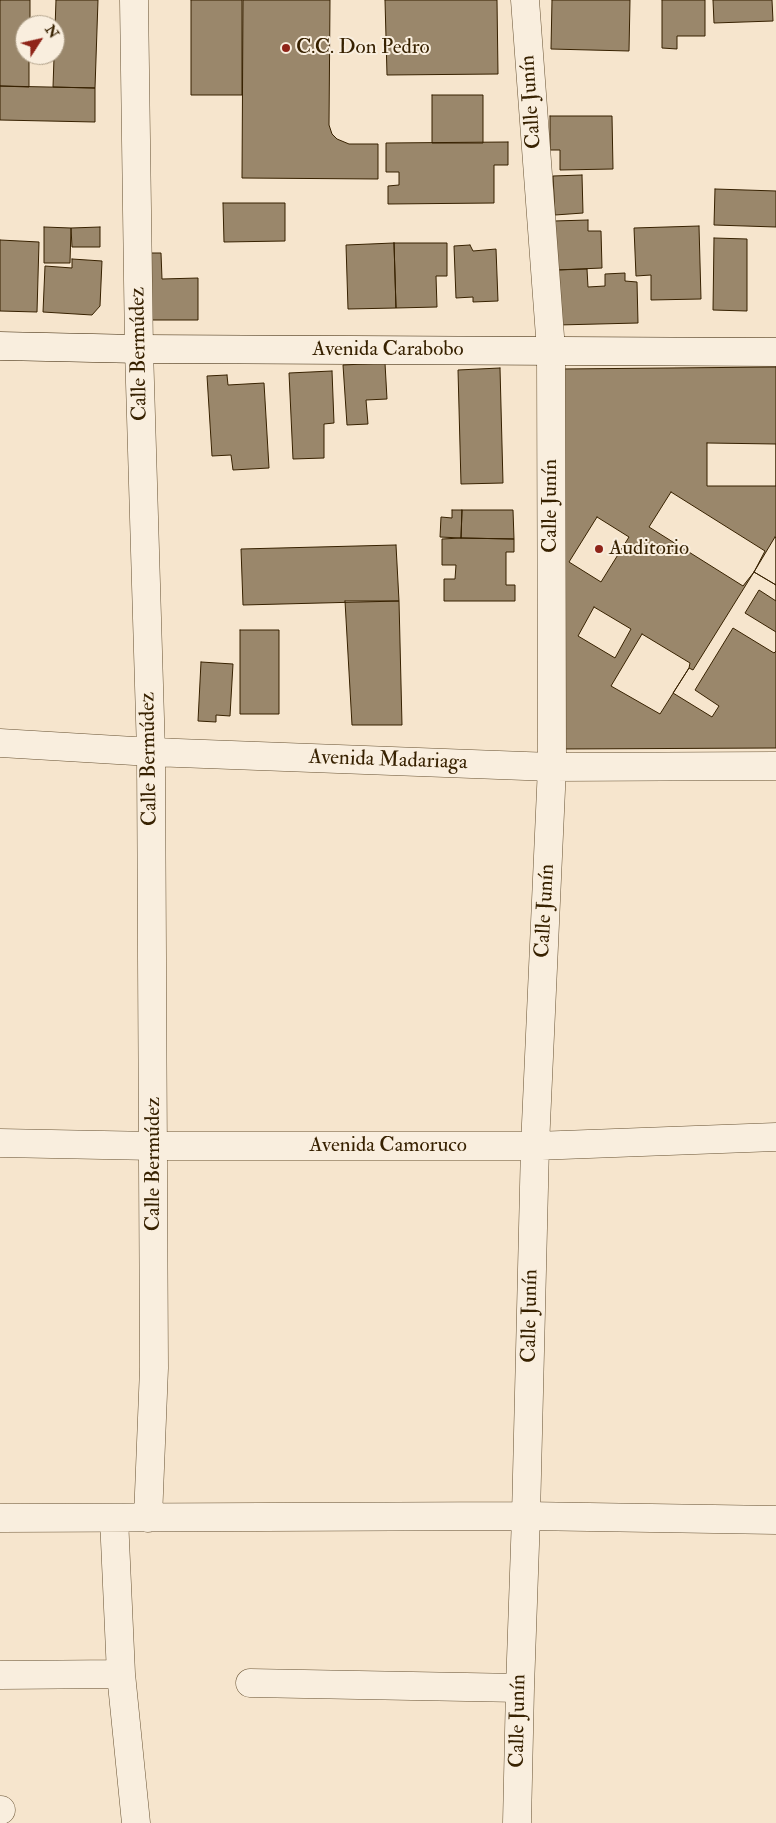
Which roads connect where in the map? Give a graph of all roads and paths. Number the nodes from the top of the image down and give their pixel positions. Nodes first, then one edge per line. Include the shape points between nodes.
1 (134, 0) edge
2 (525, 0) edge
3 (0, 346) edge
4 (139, 349) junction
5 (551, 350) junction
6 (776, 352) edge
7 (0, 743) edge
8 (151, 752) junction
9 (776, 766) edge
10 (552, 767) junction
11 (776, 1137) edge
12 (0, 1143) edge
13 (154, 1146) junction
14 (535, 1146) junction
15 (526, 1516) junction
16 (0, 1518) edge
17 (114, 1518) junction
18 (148, 1518) junction
19 (776, 1520) edge
20 (122, 1674) junction
21 (0, 1675) edge
22 (250, 1683) dead end
23 (520, 1688) junction
24 (136, 1823) edge
25 (517, 1823) edge

1 - 4 street, Calle Bermúdez
2 - 5 street, Calle Junín
3 - 4 street, Avenida Carabobo
4 - 5 street, Avenida Carabobo
4 - 8 street, Calle Bermúdez
5 - 6 street, Avenida Carabobo
5 - 10 street, Calle Junín
7 - 8 street, Avenida Madariaga
8 - 10 street, Avenida Madariaga
8 - 13 street, Calle Bermúdez
9 - 10 street, Avenida Madariaga
10 - 14 street, Calle Junín
11 - 14 street, Avenida Camoruco
12 - 13 street, Avenida Camoruco
13 - 14 street, Avenida Camoruco
13 - 18 street, Calle Bermúdez via 154,1368
14 - 15 street, Calle Junín
15 - 18 street
15 - 19 street
15 - 23 street, Calle Junín
16 - 17 street
17 - 18 street
17 - 20 street
20 - 21 street
20 - 24 street
22 - 23 street
23 - 25 street, Calle Junín

